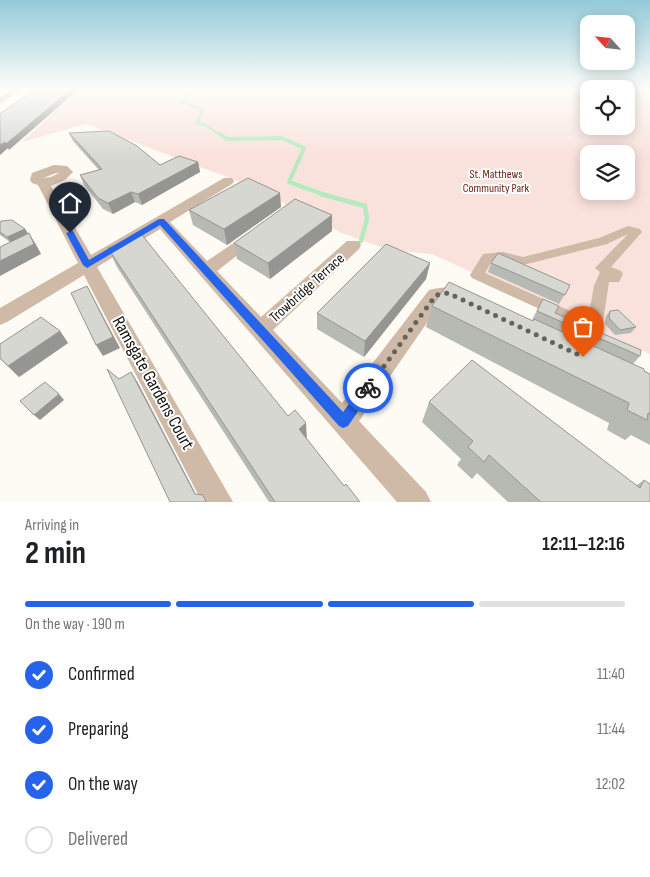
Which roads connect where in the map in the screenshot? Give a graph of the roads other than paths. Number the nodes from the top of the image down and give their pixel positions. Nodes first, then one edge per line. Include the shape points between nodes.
1 (228, 181) dead end
2 (48, 182) dead end
3 (161, 221) junction
4 (267, 226) edge
5 (628, 229) joint
6 (353, 246) dead end
7 (87, 265) junction
8 (206, 270) junction
9 (474, 306) edge
10 (0, 317) edge
11 (260, 330) junction
12 (343, 422) junction
13 (218, 502) edge
14 (416, 502) edge

1 - 3 street
2 - 7 street, Ramsgate Gardens Court via 44,186
3 - 7 street
3 - 8 street
4 - 8 street
5 - 5 street via 636,232 602,268 616,274 614,279 604,276 594,328 477,275 488,257 503,256 523,261 603,241
6 - 11 street, Trowbridge Terrace
7 - 10 street
7 - 13 street, Ramsgate Gardens Court
8 - 11 street
9 - 12 street via 448,293 436,295
11 - 12 street
12 - 14 street

